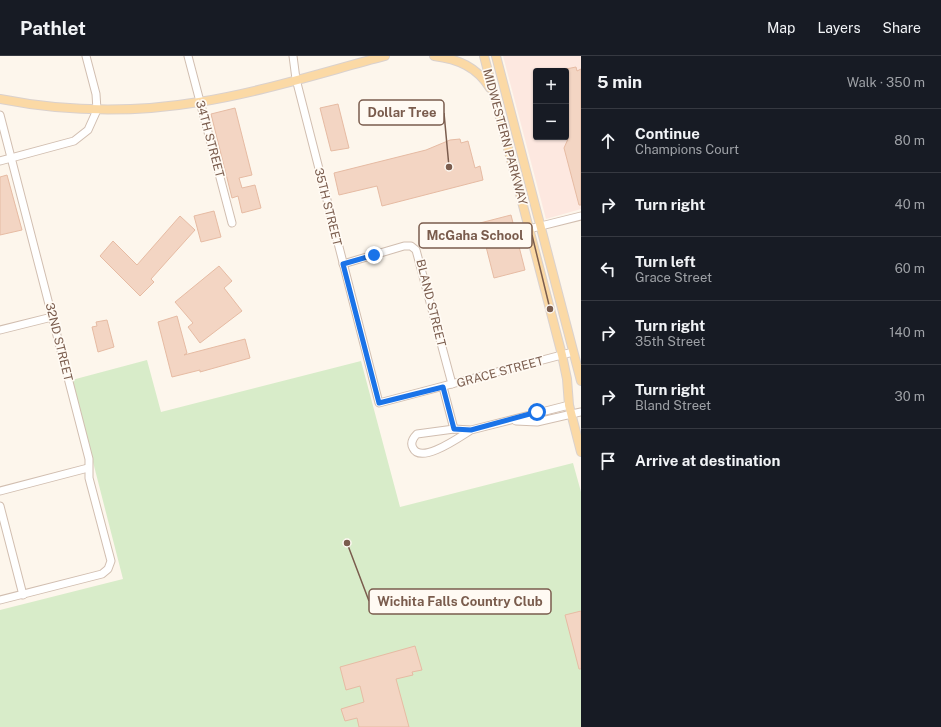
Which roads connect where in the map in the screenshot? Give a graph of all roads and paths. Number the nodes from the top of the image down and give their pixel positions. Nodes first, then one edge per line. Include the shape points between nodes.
1 (86, 56) edge
2 (188, 56) edge
3 (293, 56) edge
4 (385, 56) edge
5 (434, 56) edge
6 (484, 56) edge
7 (496, 56) edge
8 (296, 79) junction
9 (495, 96) junction
10 (0, 99) edge
11 (200, 102) junction
12 (97, 110) junction
13 (0, 115) edge
14 (11, 158) junction
15 (0, 161) edge
16 (581, 216) edge
17 (232, 223) dead end
18 (541, 226) junction
19 (529, 229) junction
20 (343, 264) junction
21 (52, 317) junction
22 (0, 330) edge
23 (573, 352) junction
24 (562, 355) junction
25 (581, 381) edge
26 (452, 384) junction
27 (443, 387) junction
28 (379, 403) joint
29 (569, 405) junction
30 (581, 412) edge
31 (571, 415) junction
32 (509, 420) junction
33 (454, 429) junction
34 (471, 430) junction
35 (581, 452) edge
36 (88, 468) junction
37 (0, 491) edge
38 (0, 506) edge
39 (23, 595) junction
40 (0, 600) edge

1 - 12 street via 96,94
2 - 11 street, 34TH STREET
3 - 8 street, 35TH STREET
4 - 8 main road
5 - 9 main road via 452,58 470,66 485,79
6 - 9 main road, MIDWESTERN PARKWAY
7 - 18 main road, MIDWESTERN PARKWAY
8 - 11 main road
8 - 20 street, 35TH STREET
9 - 19 main road, MIDWESTERN PARKWAY
10 - 12 main road via 44,107
11 - 12 main road
11 - 17 street, 34TH STREET
12 - 14 street via 88,130 74,141
13 - 14 street, 32ND STREET
14 - 15 street
14 - 21 street, 32ND STREET
16 - 18 street
18 - 19 street
18 - 23 main road, MIDWESTERN PARKWAY
19 - 24 main road, MIDWESTERN PARKWAY
20 - 26 street, BLAND STREET via 404,246 411,246 416,250
20 - 28 street, 35TH STREET
21 - 22 street
21 - 36 street, 32ND STREET via 89,458
23 - 24 street, GRACE STREET
23 - 25 main road, MIDWESTERN PARKWAY
24 - 26 street, GRACE STREET
24 - 29 main road, MIDWESTERN PARKWAY
26 - 27 street, GRACE STREET
27 - 28 street, GRACE STREET
27 - 33 street
29 - 31 main road, MIDWESTERN PARKWAY
29 - 32 street
30 - 31 street
31 - 32 street via 537,422
31 - 35 main road, MIDWESTERN PARKWAY
32 - 34 street
33 - 34 street
33 - 34 street via 417,434 411,444 413,450 417,454 424,454
36 - 37 street
36 - 39 street, 32ND STREET via 110,561 108,569 102,574
38 - 39 street
39 - 40 street

